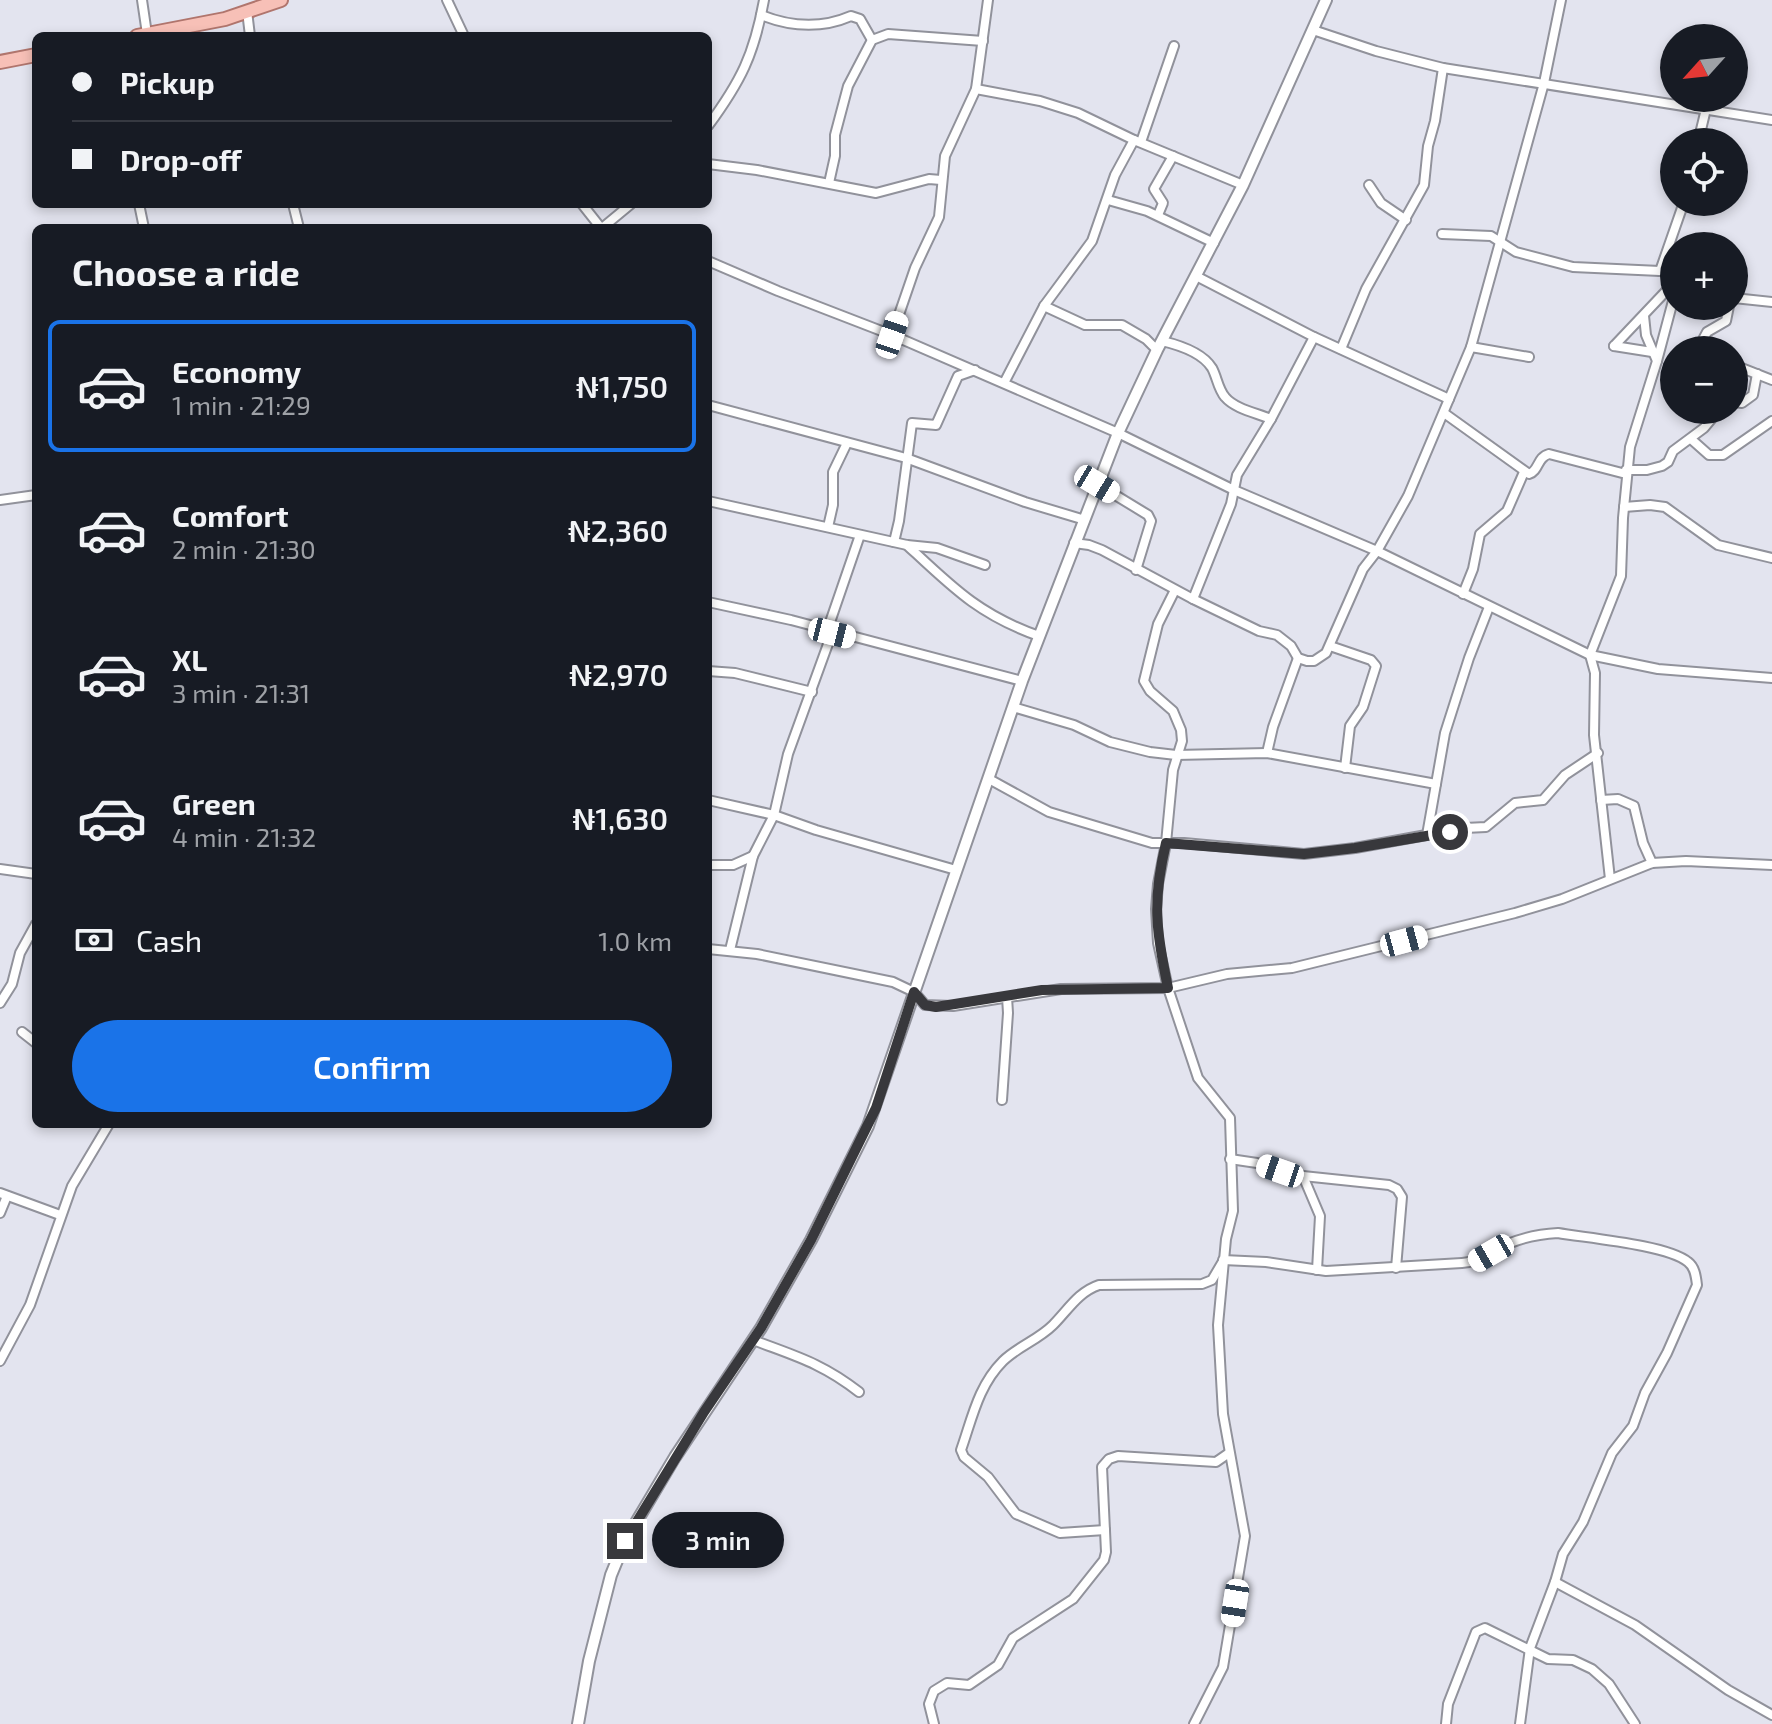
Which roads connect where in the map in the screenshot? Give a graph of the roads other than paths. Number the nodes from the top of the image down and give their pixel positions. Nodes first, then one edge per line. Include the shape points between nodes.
1 (142, 0) edge
2 (281, 0) edge
3 (447, 0) edge
4 (764, 0) edge
5 (988, 0) edge
6 (1326, 0) edge
7 (1561, 0) edge
8 (247, 11) junction
9 (761, 15) junction
10 (1313, 30) junction
11 (142, 32) edge
12 (158, 32) edge
13 (250, 32) edge
14 (462, 32) edge
15 (872, 40) junction
16 (983, 41) junction
17 (1174, 46) dead end
18 (32, 55) edge
19 (2, 58) edge
20 (1443, 68) junction
21 (1544, 83) junction
22 (976, 89) junction
23 (1660, 102) edge
24 (1724, 112) edge
25 (712, 120) edge
26 (1772, 120) edge
27 (1138, 141) junction
28 (1173, 156) junction
29 (712, 164) edge
30 (941, 180) junction
31 (829, 183) junction
32 (1243, 185) junction
33 (1369, 185) dead end
34 (1108, 200) junction
35 (585, 208) edge
36 (626, 208) edge
37 (1158, 215) junction
38 (1406, 220) junction
39 (599, 224) edge
40 (607, 224) edge
41 (1442, 234) dead end
42 (1214, 243) junction
43 (1499, 243) junction
44 (712, 263) edge
45 (1660, 271) edge
46 (1196, 276) junction
47 (1660, 298) edge
48 (1748, 299) edge
49 (1772, 302) edge
50 (1044, 306) junction
51 (1644, 316) junction
52 (1666, 320) edge
53 (1726, 320) edge
54 (892, 335) junction
55 (1705, 336) edge
56 (1314, 337) junction
57 (1160, 345) junction
58 (1471, 347) junction
59 (1341, 349) junction
60 (1654, 356) junction
61 (1529, 357) dead end
62 (975, 370) junction
63 (1748, 370) edge
64 (1757, 374) junction
65 (1772, 380) edge
66 (1004, 383) junction
67 (1449, 399) junction
68 (1748, 399) edge
69 (712, 406) edge
70 (1444, 413) junction
71 (1271, 419) junction
72 (1772, 421) edge
73 (1707, 424) edge
74 (1118, 433) junction
75 (1691, 439) junction
76 (847, 443) junction
77 (906, 458) junction
78 (918, 462) junction
79 (1524, 472) junction
80 (1626, 472) junction
81 (906, 474) junction
82 (1097, 484) junction
83 (1234, 490) junction
84 (32, 496) edge
85 (0, 500) edge
86 (712, 502) edge
87 (1624, 507) junction
88 (1085, 520) junction
89 (828, 527) junction
90 (860, 535) junction
91 (894, 542) junction
92 (1074, 543) junction
93 (907, 545) junction
94 (1377, 551) junction
95 (1772, 558) edge
96 (985, 565) dead end
97 (1136, 570) junction
98 (1175, 590) junction
99 (1463, 594) junction
100 (1193, 599) junction
101 (712, 603) edge
102 (1489, 607) junction
103 (829, 632) junction
104 (1039, 636) junction
105 (1330, 646) junction
106 (1590, 655) junction
107 (1298, 658) junction
108 (712, 671) edge
109 (1772, 678) edge
110 (1022, 681) junction
111 (812, 692) junction
112 (1013, 707) junction
113 (1267, 753) junction
114 (1598, 753) junction
115 (1176, 755) junction
116 (1345, 768) junction
117 (989, 779) junction
118 (1436, 784) junction
119 (1601, 800) junction
120 (712, 801) edge
121 (774, 815) junction
122 (1427, 835) junction
123 (1166, 843) junction
124 (753, 856) junction
125 (1652, 863) junction
126 (712, 865) edge
127 (1772, 865) edge
128 (0, 869) edge
129 (956, 870) junction
130 (32, 873) edge
131 (1610, 879) junction
132 (32, 931) edge
133 (712, 949) edge
134 (730, 950) junction
135 (1168, 988) junction
136 (914, 992) junction
137 (1007, 997) junction
138 (0, 1003) edge
139 (22, 1032) dead end
140 (32, 1040) edge
141 (1002, 1100) dead end
142 (107, 1128) edge
143 (1230, 1159) junction
144 (1303, 1176) junction
145 (4, 1195) edge
146 (0, 1213) edge
147 (60, 1215) junction
148 (1223, 1260) junction
149 (1396, 1268) junction
150 (1317, 1270) junction
151 (753, 1340) junction
152 (0, 1360) edge
153 (859, 1392) dead end
154 (1229, 1453) junction
155 (1105, 1530) junction
156 (1555, 1582) junction
157 (1530, 1648) junction
158 (1772, 1715) edge
159 (578, 1724) edge
160 (934, 1724) edge
161 (1194, 1724) edge
162 (1446, 1724) edge
163 (1520, 1724) edge
164 (1635, 1724) edge

1 - 11 street
2 - 8 main road
3 - 14 street
4 - 9 street
5 - 16 street
6 - 10 street
7 - 21 street
8 - 12 main road
8 - 13 street
9 - 15 street via 810,25 851,16 860,19
9 - 25 street via 742,76
10 - 20 street
10 - 32 street
15 - 16 street via 888,34
15 - 31 street via 844,96
16 - 22 street
17 - 27 street
18 - 19 main road
20 - 21 street
20 - 38 street via 1424,185
21 - 23 street
21 - 43 street
22 - 27 street via 1058,106
22 - 30 street via 950,140
24 - 26 street
27 - 28 street
27 - 34 street via 1115,175
28 - 32 street
28 - 37 street via 1154,189 1163,203
29 - 31 street
30 - 31 street via 876,193
30 - 54 street via 939,217
32 - 42 street
33 - 38 street via 1381,203
34 - 37 street
34 - 50 street via 1086,252
35 - 39 street
36 - 40 street
37 - 42 street
38 - 59 street via 1366,289
41 - 43 street via 1491,236
42 - 46 street
43 - 45 street via 1562,265
43 - 58 street
44 - 54 street
46 - 56 street
46 - 57 street
47 - 51 street
48 - 49 street
50 - 57 street via 1085,325 1122,325
50 - 66 street
51 - 60 street
51 - 60 street via 1614,346
52 - 60 street
53 - 55 street
54 - 62 street
56 - 59 street
56 - 71 street
57 - 71 street via 1183,346 1203,359 1232,403
57 - 74 street
58 - 61 street
58 - 67 street
59 - 67 street
60 - 80 street
62 - 66 street
62 - 77 street via 958,376 936,425 912,423
63 - 64 street
64 - 65 street
64 - 68 street
66 - 74 street
67 - 70 street
69 - 76 street
70 - 79 street
70 - 94 street
71 - 83 street via 1237,475
72 - 75 street via 1723,455 1709,455
73 - 75 street
74 - 82 street
74 - 83 street
75 - 80 street via 1662,466
76 - 77 street
76 - 89 street via 833,472
77 - 78 street
77 - 81 street
78 - 81 street
78 - 88 street
79 - 80 street via 1532,473 1549,454
79 - 99 street via 1507,511 1480,534
80 - 87 street
81 - 91 street
82 - 88 street
82 - 97 street via 1151,521
83 - 94 street
83 - 100 street
84 - 85 street
86 - 89 street
87 - 95 street via 1665,507 1718,545
87 - 106 street via 1621,576
88 - 92 street
89 - 90 street
90 - 91 street
90 - 103 street
91 - 93 street
92 - 97 street via 1102,550
92 - 104 street
93 - 96 street via 937,548
93 - 104 street via 974,605
94 - 99 street
94 - 105 street via 1363,569
97 - 98 street
98 - 100 street
98 - 115 street via 1158,624 1144,681 1179,721 1182,741
99 - 102 street
100 - 107 street via 1277,635
101 - 103 street
102 - 106 street
102 - 118 street via 1445,733
103 - 110 street
103 - 111 street
104 - 110 street
105 - 107 street via 1314,661
105 - 116 street via 1376,666 1363,707 1350,726
106 - 109 street via 1658,669
106 - 114 street
107 - 113 street
108 - 111 street
110 - 112 street
111 - 121 street via 788,754
112 - 115 street via 1110,742
112 - 117 street
113 - 115 street
113 - 116 street
114 - 119 street
114 - 122 street via 1565,775 1543,800 1515,803 1486,827
115 - 123 street
116 - 118 street
117 - 123 street via 1063,818
117 - 129 street
118 - 122 street
119 - 125 street via 1618,799 1634,806
119 - 131 street
120 - 121 street
121 - 124 street
121 - 129 street
122 - 123 street via 1304,854
123 - 135 street via 1156,928
124 - 126 street via 733,865
124 - 134 street
125 - 127 street
125 - 131 street
128 - 130 street
129 - 136 street
131 - 135 street via 1539,906 1393,945
132 - 138 street
133 - 134 street
134 - 136 street via 893,982
135 - 137 street via 1061,989
135 - 143 street via 1198,1078 1230,1118
136 - 137 street via 925,1005 936,1007
136 - 151 street via 868,1126
137 - 141 street
139 - 140 street
142 - 147 street
143 - 144 street
143 - 148 street via 1233,1211
144 - 149 street via 1397,1189 1402,1197
144 - 150 street via 1320,1216
145 - 146 street
145 - 147 street
147 - 152 street via 30,1305
148 - 150 street
148 - 154 street via 1218,1325
148 - 155 street via 1212,1280 1202,1284 1090,1288 1051,1327 1004,1360 981,1389 961,1450 964,1457 988,1477 1016,1514 1060,1533
149 - 150 street
149 - 156 street via 1475,1262 1507,1244 1558,1233 1666,1251 1689,1262 1697,1285 1633,1426 1612,1453 1583,1522 1563,1554
151 - 153 street via 817,1363
151 - 159 street via 625,1541 611,1575
154 - 155 street via 1216,1462 1109,1459 1102,1467
154 - 161 street via 1245,1536 1243,1554 1223,1667
155 - 160 street via 1104,1560 1073,1599 1013,1638 998,1665 974,1683 947,1683 934,1691 929,1704
156 - 157 street
156 - 158 street via 1635,1625
157 - 162 street via 1485,1628 1476,1632 1448,1704
157 - 163 street
157 - 164 street via 1548,1659 1581,1663 1601,1676

